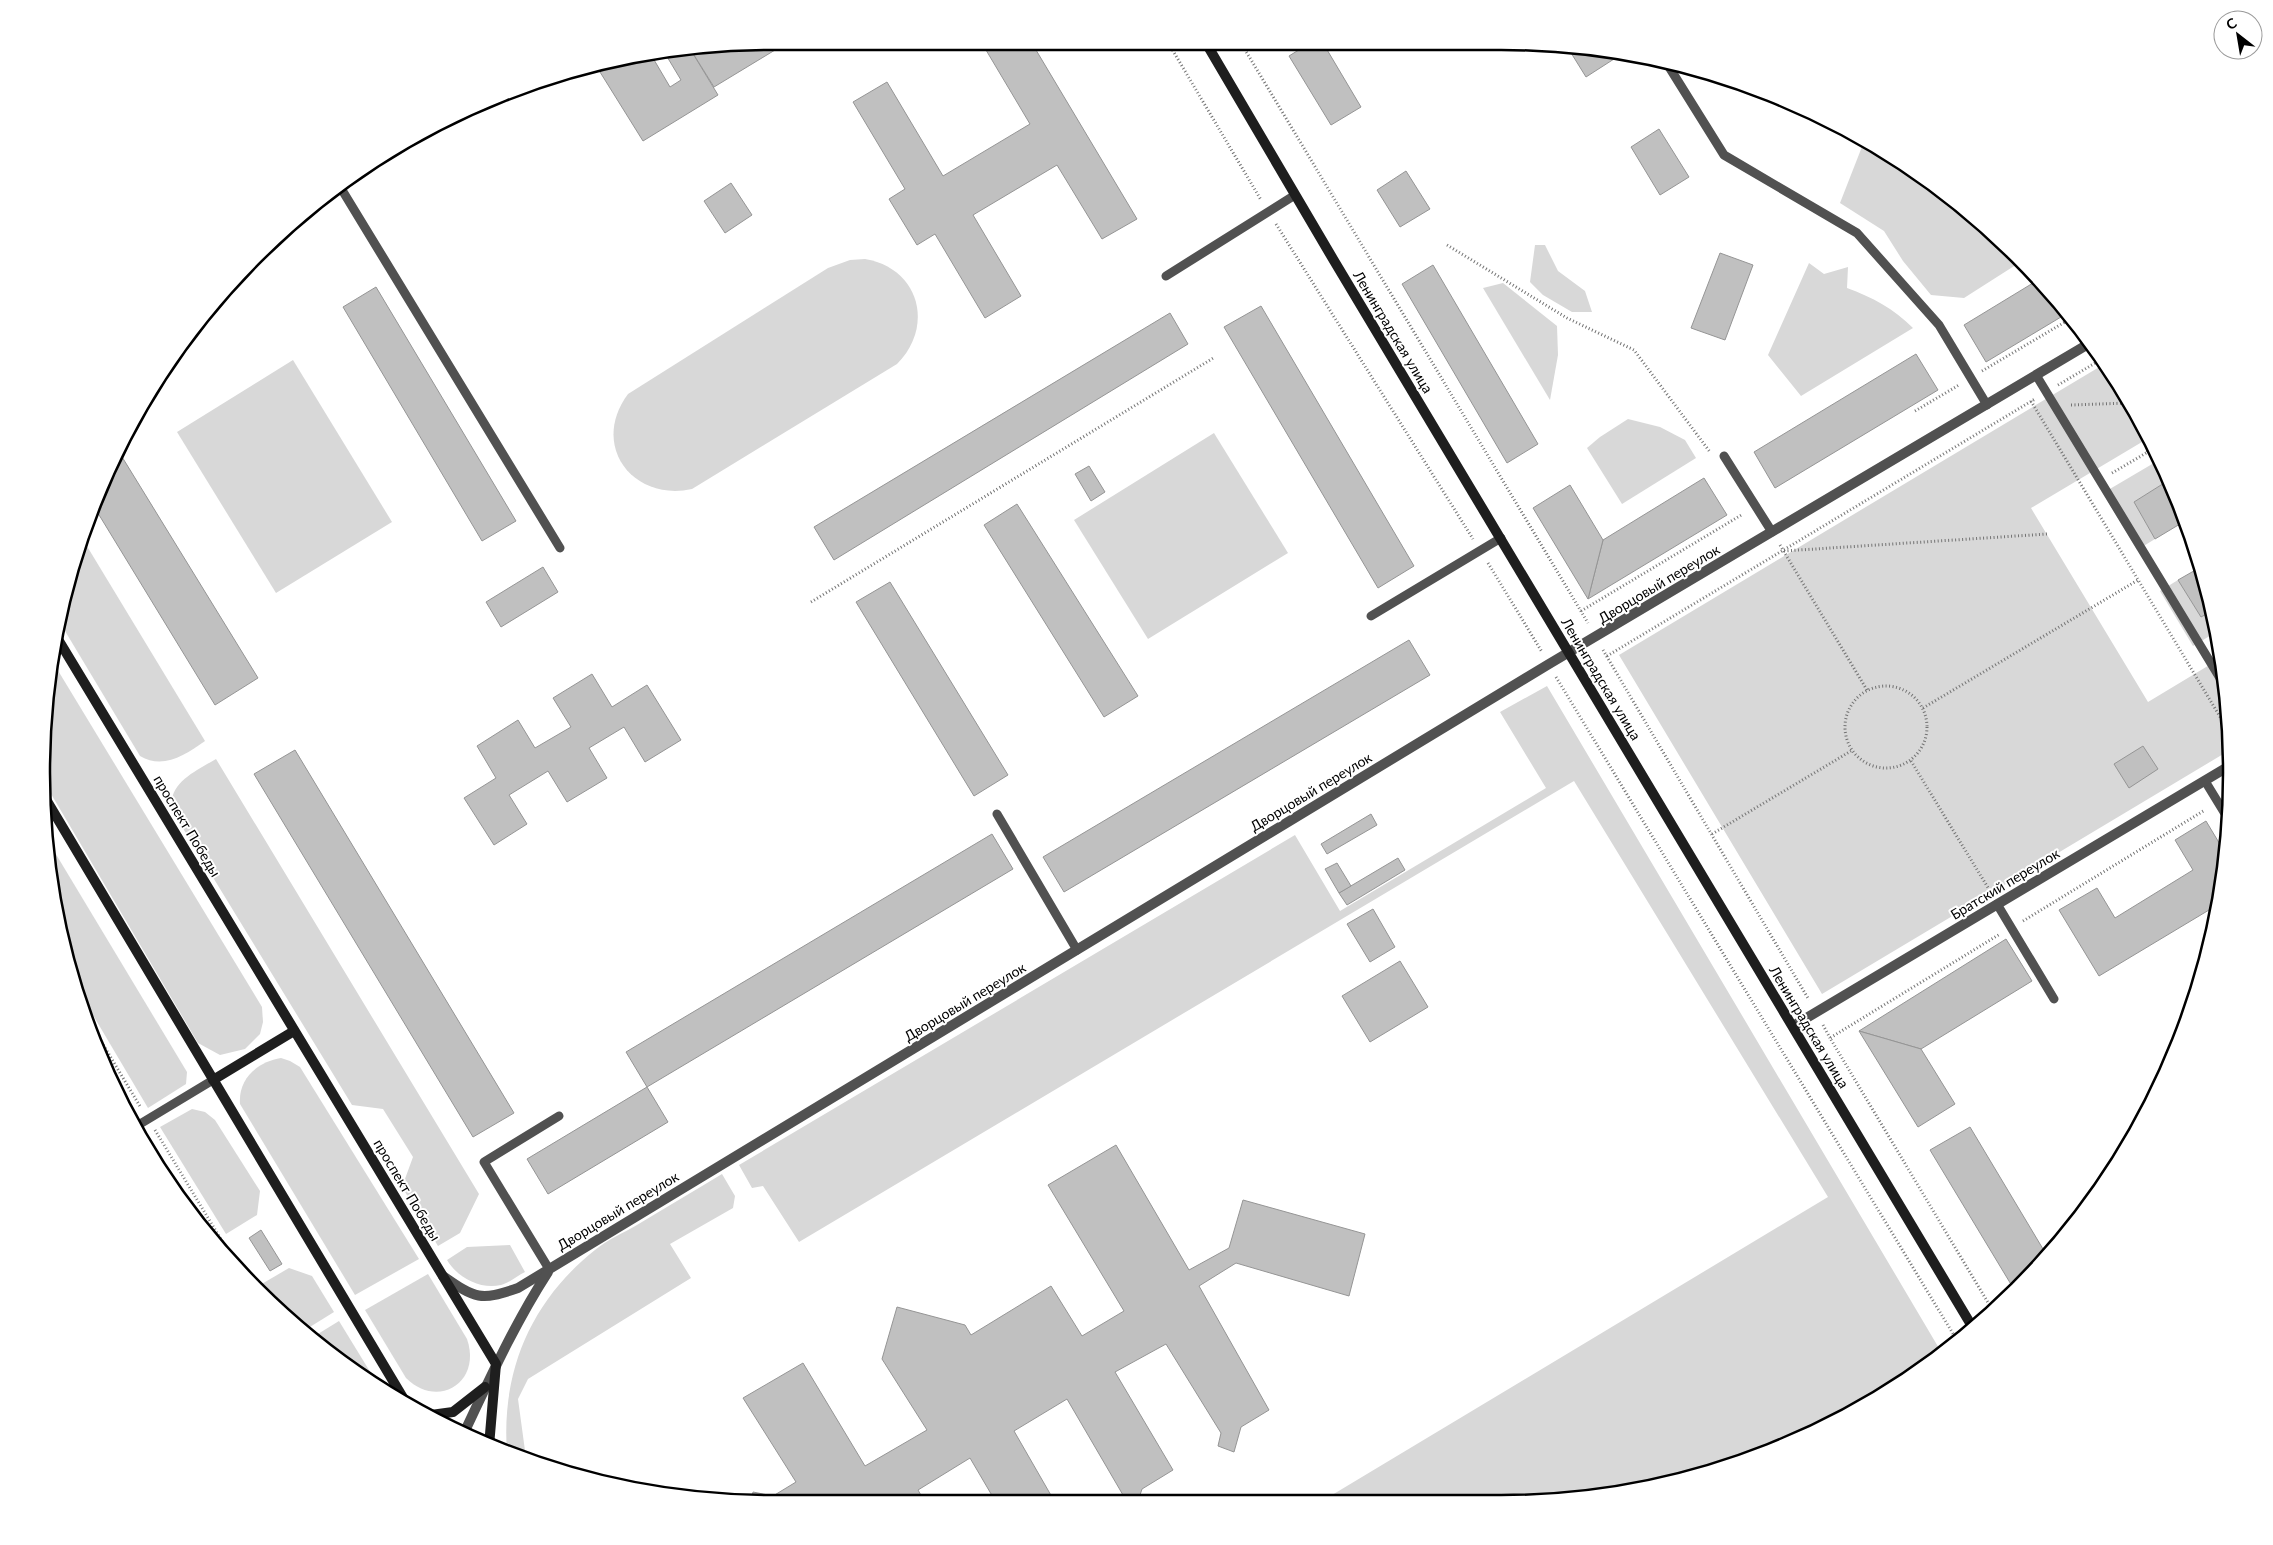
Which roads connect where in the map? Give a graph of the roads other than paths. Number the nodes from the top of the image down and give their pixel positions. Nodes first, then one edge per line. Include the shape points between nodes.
1 (1210, 50) edge
2 (1672, 71) edge
3 (343, 192) edge
4 (1295, 195) junction
5 (1166, 276) dead end
6 (2084, 347) edge
7 (2036, 376) junction
8 (1987, 404) junction
9 (1724, 456) dead end
10 (1772, 532) junction
11 (1500, 538) junction
12 (560, 548) dead end
13 (1371, 616) dead end
14 (62, 645) edge
15 (1569, 653) junction
16 (2216, 671) edge
17 (2223, 770) edge
18 (2205, 781) junction
19 (2222, 808) edge
20 (52, 809) edge
21 (997, 814) dead end
22 (1995, 900) junction
23 (1077, 950) junction
24 (2054, 999) dead end
25 (1792, 1026) junction
26 (294, 1031) junction
27 (213, 1080) junction
28 (558, 1116) dead end
29 (142, 1124) edge
30 (550, 1269) junction
31 (443, 1276) junction
32 (1969, 1322) edge
33 (496, 1364) junction
34 (485, 1388) junction
35 (397, 1389) edge
36 (441, 1414) edge
37 (467, 1427) edge
38 (490, 1437) edge

1 - 4 main road, Ленинградская улица
2 - 8 lane via 1724,155 1857,232 1939,325
3 - 12 lane
4 - 5 lane
4 - 11 main road, Ленинградская улица
6 - 7 street, Дворцовый переулок
7 - 8 street, Дворцовый переулок
7 - 16 lane
8 - 10 street, Дворцовый переулок
9 - 10 lane
10 - 15 street, Дворцовый переулок
11 - 13 lane
11 - 15 main road, Ленинградская улица
14 - 26 main road, проспект Победы
15 - 23 street, Дворцовый переулок
15 - 25 main road, Ленинградская улица
17 - 18 street, Братский переулок
18 - 19 lane
18 - 22 street, Братский переулок
20 - 27 main road
21 - 23 lane
22 - 24 lane
22 - 25 street, Братский переулок
23 - 30 street, Дворцовый переулок
25 - 32 main road, Ленинградская улица
26 - 27 main road
26 - 31 main road, проспект Победы
27 - 29 lane
27 - 35 main road
28 - 30 lane via 484,1162
30 - 31 street, Дворцовый переулок via 518,1288 494,1296 470,1295
30 - 33 street, Дворцовый переулок via 526,1306
31 - 33 main road, проспект Победы
33 - 34 street
33 - 38 main road
34 - 36 main road via 453,1412
34 - 37 street

